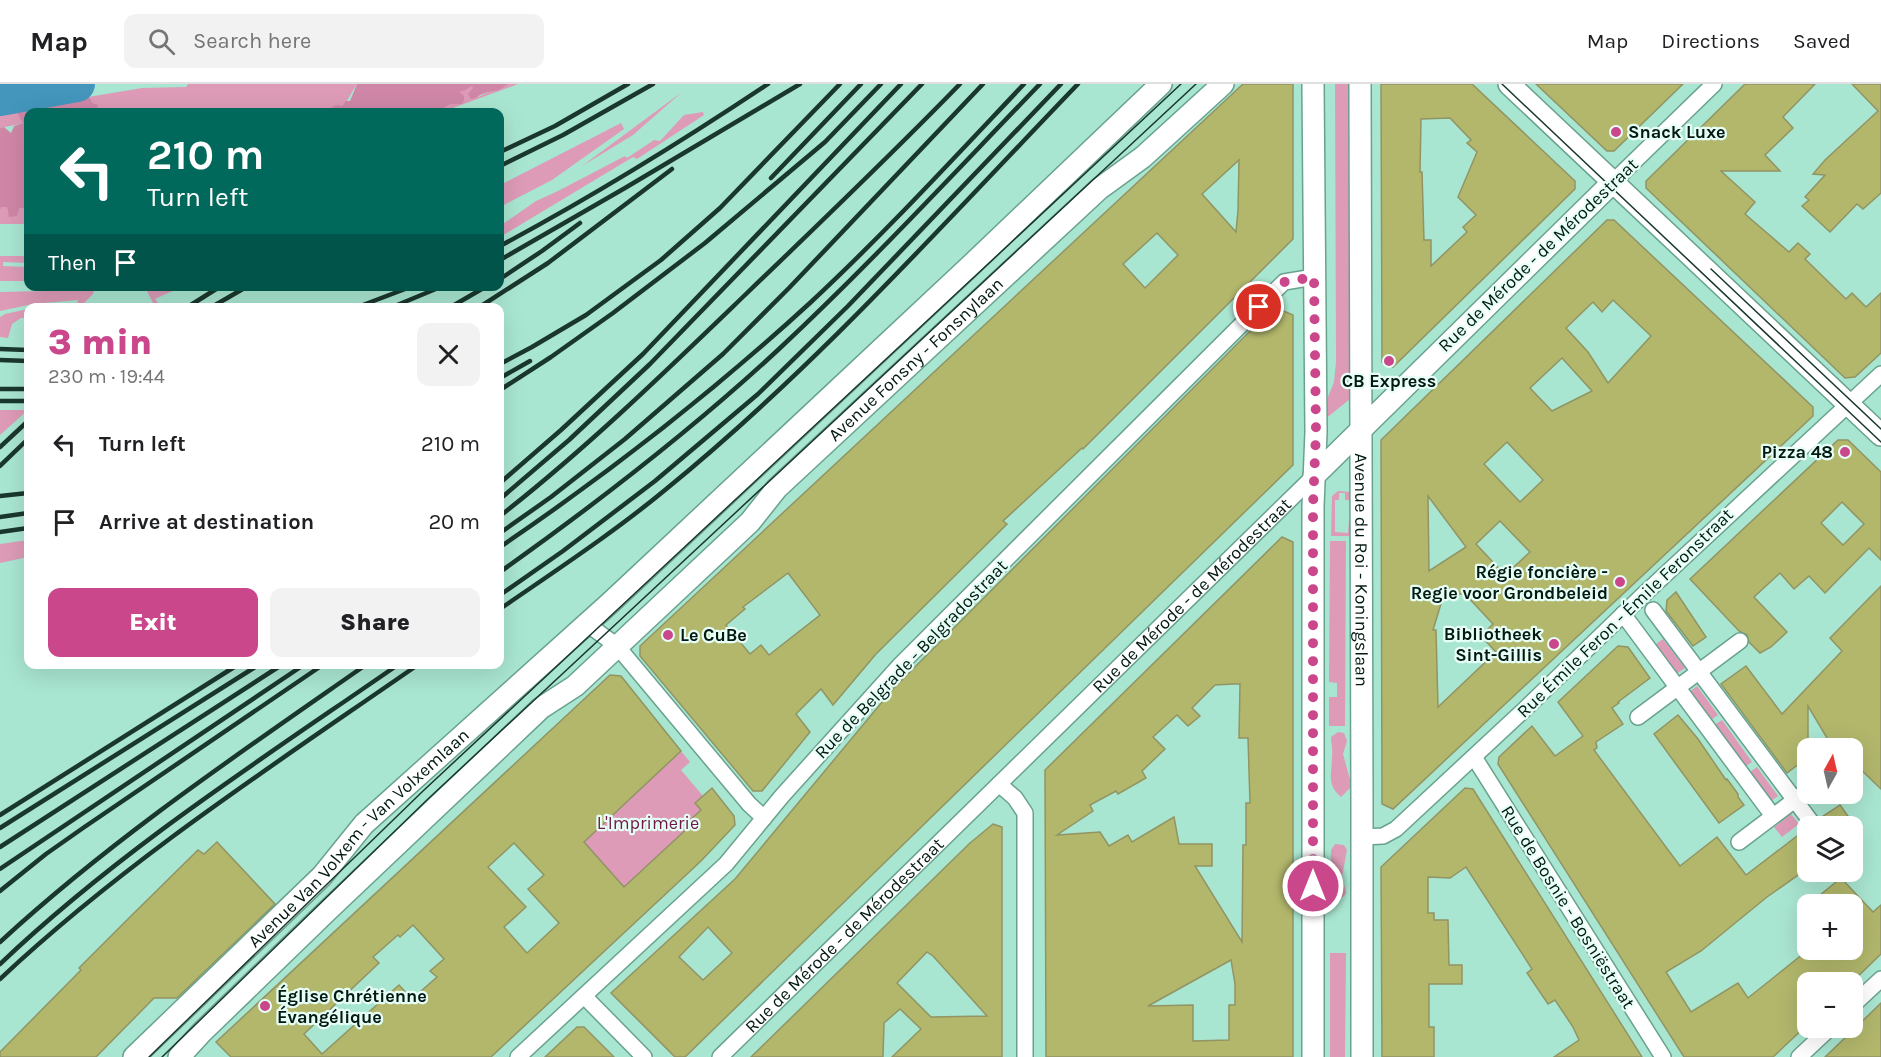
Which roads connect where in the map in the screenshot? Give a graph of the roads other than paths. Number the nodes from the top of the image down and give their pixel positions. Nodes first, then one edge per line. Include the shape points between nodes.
1 (1161, 84) edge
2 (1223, 84) edge
3 (1313, 84) edge
4 (1360, 84) edge
5 (1509, 84) edge
6 (1714, 84) edge
7 (1613, 182) junction
8 (1314, 277) junction
9 (1881, 374) edge
10 (1848, 404) junction
11 (1360, 430) junction
12 (1881, 435) edge
13 (1314, 476) junction
14 (1653, 610) dead end
15 (1623, 614) junction
16 (586, 623) junction
17 (1740, 641) dead end
18 (617, 646) junction
19 (1699, 672) junction
20 (1678, 688) junction
21 (1638, 717) dead end
22 (1473, 757) junction
23 (999, 784) junction
24 (1795, 800) junction
25 (1773, 816) junction
26 (1807, 816) edge
27 (764, 818) junction
28 (1362, 837) junction
29 (1739, 842) dead end
30 (1881, 979) edge
31 (584, 996) junction
32 (1863, 996) edge
33 (1819, 1038) edge
34 (134, 1057) edge
35 (179, 1057) edge
36 (518, 1057) edge
37 (644, 1057) edge
38 (720, 1057) edge
39 (1025, 1057) edge
40 (1313, 1057) edge
41 (1362, 1057) edge
42 (1663, 1057) edge
43 (1799, 1057) edge

1 - 16 main road, Avenue Fonsny - Fonsnylaan
2 - 18 main road, Avenue Fonsny - Fonsnylaan via 1143,157 1099,189 777,488 750,522
3 - 8 main road
4 - 11 main road, Avenue du Roi - Koningslaan
5 - 7 main road
6 - 7 street, Rue de Mérode - de Mérodestraat
7 - 10 main road
7 - 11 main road, Rue de Mérode - de Mérodestraat
8 - 13 main road
8 - 27 street, Rue de Belgrade - Belgradostraat via 1284,282 901,664
9 - 10 street, Rue Émile Feron - Émile Feronstraat
10 - 12 main road
10 - 15 street, Rue Émile Feron - Émile Feronstraat
11 - 13 main road, Rue de Mérode - de Mérodestraat
11 - 28 main road, Avenue du Roi - Koningslaan
13 - 23 street, Rue de Mérode - de Mérodestraat
13 - 40 main road
14 - 19 street
15 - 20 street
15 - 22 street, Rue Émile Feron - Émile Feronstraat
16 - 18 street
16 - 34 main road, Avenue Van Volxem - Van Volxemlaan via 364,824 322,876
17 - 19 street
18 - 27 street
18 - 35 main road, Avenue Van Volxem - Van Volxemlaan via 575,686 541,708
19 - 20 street
19 - 24 street
20 - 21 street
20 - 25 street
22 - 28 street, Rue Émile Feron - Émile Feronstraat via 1396,829 1383,836
22 - 42 street, Rue de Bosnie - Bosniëstraat
23 - 38 street, Rue de Mérode - de Mérodestraat
23 - 39 street via 1025,813
24 - 25 street
24 - 26 street
25 - 29 street
27 - 31 street, Rue de Belgrade - Belgradostraat via 726,864
28 - 41 main road, Avenue du Roi - Koningslaan
30 - 32 street
31 - 36 street, Rue de Belgrade - Belgradostraat
31 - 37 street
33 - 43 street

